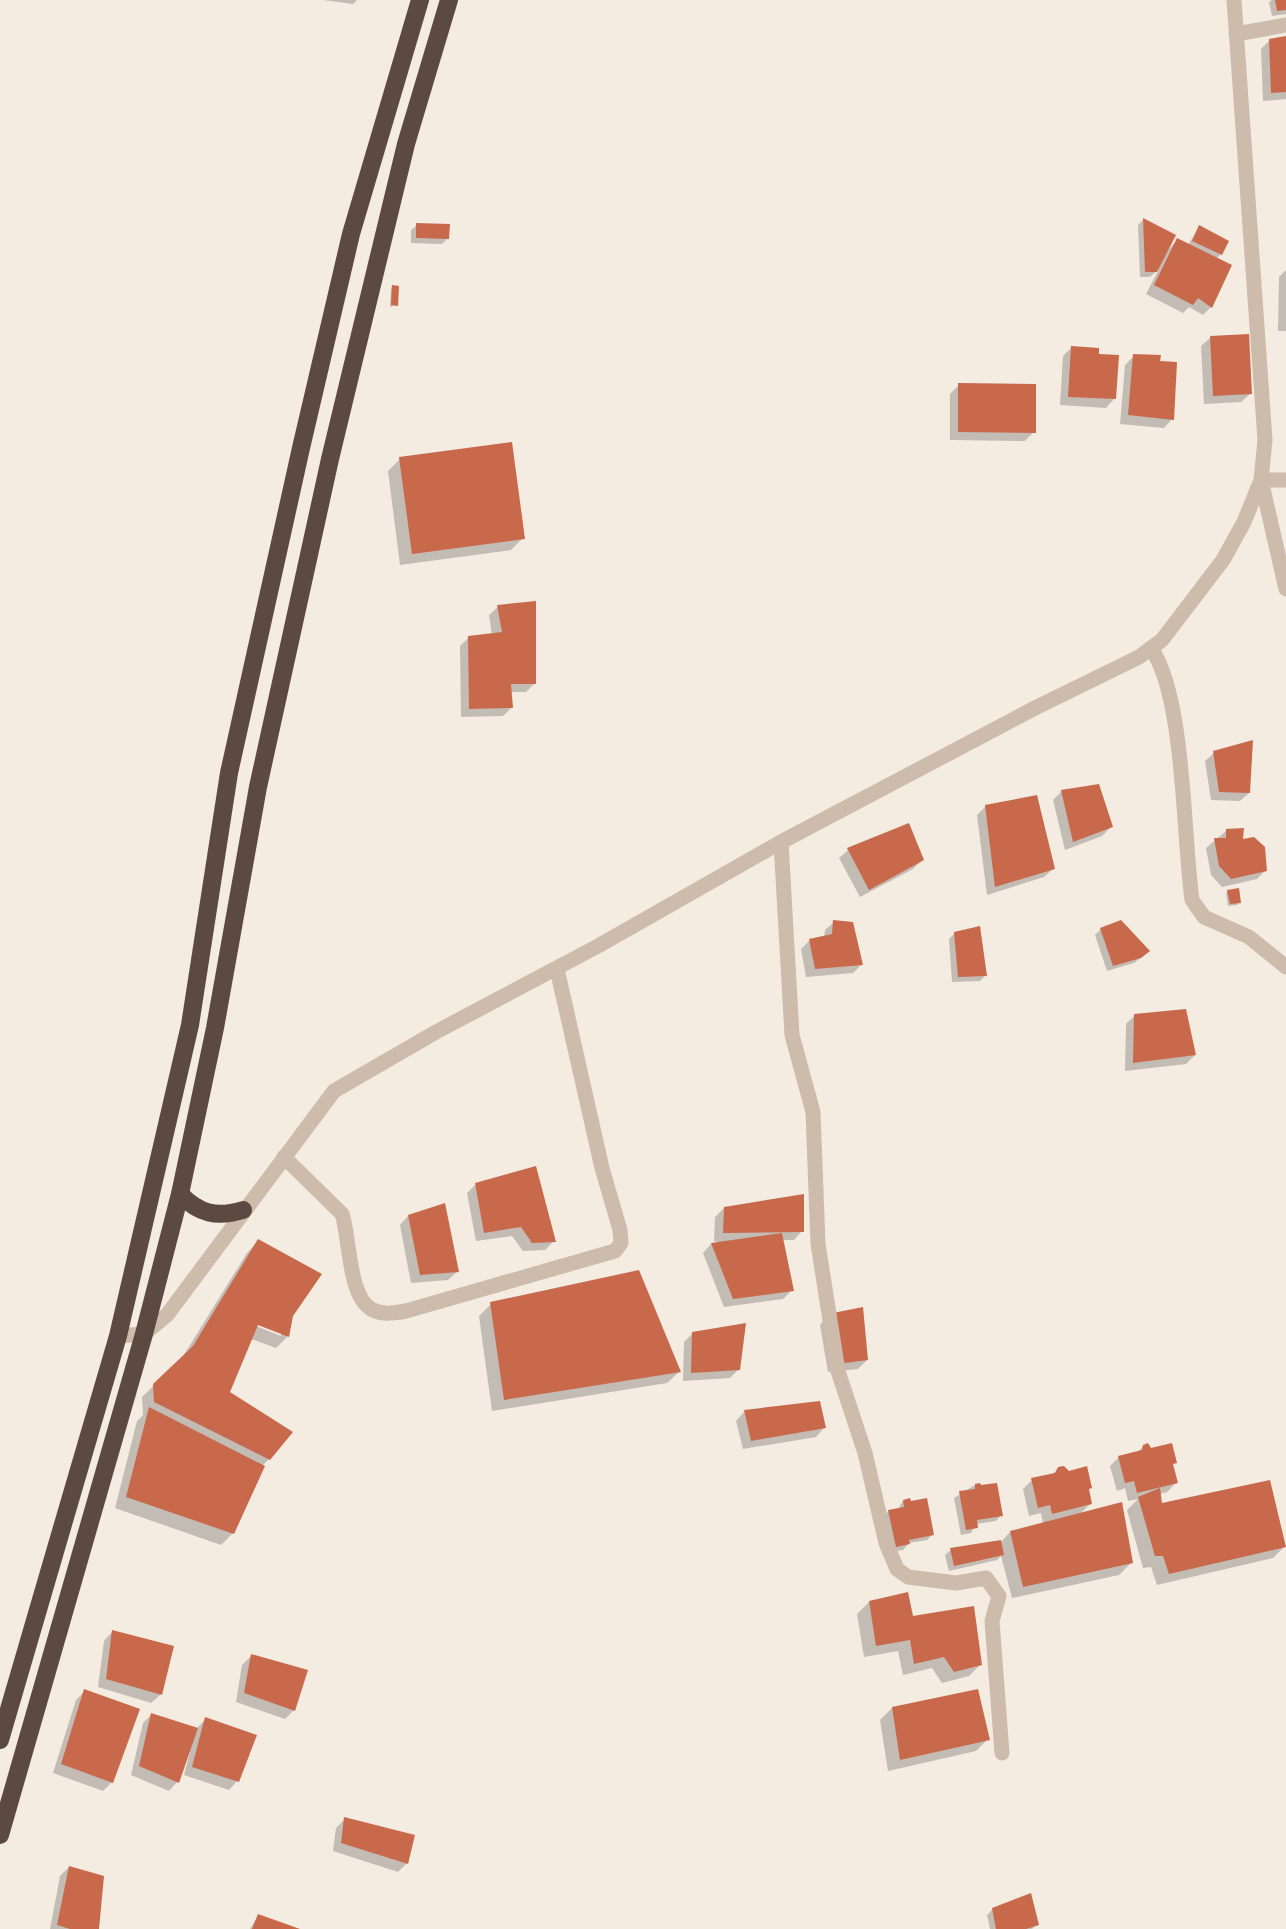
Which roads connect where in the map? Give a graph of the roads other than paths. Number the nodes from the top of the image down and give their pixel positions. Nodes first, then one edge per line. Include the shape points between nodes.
1 (420, 0) edge
2 (449, 0) edge
3 (1234, 0) edge
4 (1286, 25) edge
5 (1236, 34) junction
6 (1261, 480) junction
7 (1286, 480) edge
8 (1286, 589) edge
9 (1151, 648) junction
10 (781, 842) junction
11 (1286, 967) edge
12 (557, 969) junction
13 (284, 1157) junction
14 (180, 1194) junction
15 (243, 1210) junction
16 (144, 1334) junction
17 (118, 1336) junction
18 (0, 1740) edge
19 (1002, 1753) dead end
20 (0, 1835) edge

1 - 17 highway via 351,234 301,448 229,773 190,1025
2 - 14 highway via 406,144 330,459 258,787
3 - 5 street
4 - 5 street
5 - 6 street via 1265,440
6 - 7 street
6 - 8 street
6 - 9 street via 1223,560 1162,640
9 - 10 street
9 - 11 street via 1167,683 1192,900 1204,917 1249,937
10 - 12 street
10 - 19 street via 792,1035 813,1113 818,1244 838,1371 865,1453 886,1543 897,1569 908,1577 956,1583 986,1578 999,1596 992,1621
12 - 13 street via 334,1091
12 - 13 street via 602,1168 621,1230 621,1243 615,1251 406,1311 387,1314 371,1310 360,1296 351,1267 342,1214
13 - 15 street
14 - 15 highway via 192,1207 209,1214
14 - 16 highway
15 - 16 street via 180,1300
16 - 17 street
16 - 20 highway
17 - 18 highway

